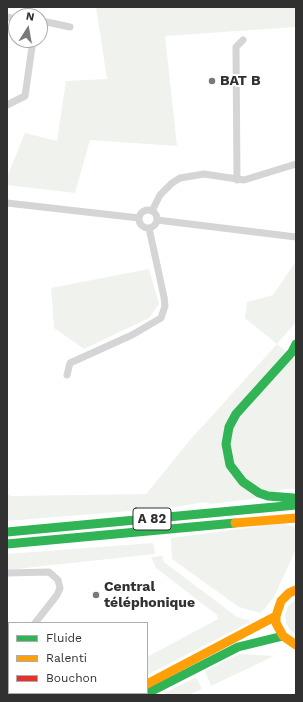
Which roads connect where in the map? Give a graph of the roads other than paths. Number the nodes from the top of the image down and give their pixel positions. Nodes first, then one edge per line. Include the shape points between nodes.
1 (48, 22) edge
2 (70, 27) dead end
3 (242, 40) dead end
4 (32, 48) edge
5 (7, 105) edge
6 (296, 164) edge
7 (237, 180) junction
8 (7, 203) edge
9 (152, 211) junction
10 (138, 218) junction
11 (156, 220) junction
12 (149, 228) junction
13 (296, 237) edge
14 (295, 349) edge
15 (67, 375) dead end
16 (296, 498) edge
17 (296, 505) edge
18 (296, 518) edge
19 (7, 532) edge
20 (7, 544) edge
21 (7, 573) edge
22 (295, 589) edge
23 (276, 616) junction
24 (36, 622) edge
25 (283, 636) junction
26 (296, 645) edge
27 (148, 683) edge
28 (148, 693) edge

1 - 2 street
3 - 7 street via 236,47
4 - 5 street via 25,96
6 - 7 street via 251,179
7 - 9 street via 204,174 180,178 160,195
8 - 10 street
9 - 10 street via 143,211
9 - 11 street via 156,215
10 - 12 street via 141,225
11 - 12 street
11 - 13 street
12 - 15 street via 164,297 161,318 132,335 70,363
14 - 16 main road via 239,409 229,427 226,444 230,465 243,482 268,496
17 - 19 main road, A 82
18 - 20 main road, A 82
21 - 24 street via 49,572 58,580 60,588 57,595
22 - 23 main road via 281,600
23 - 25 main road via 276,623
23 - 27 main road
25 - 26 main road
25 - 28 main road via 238,647

